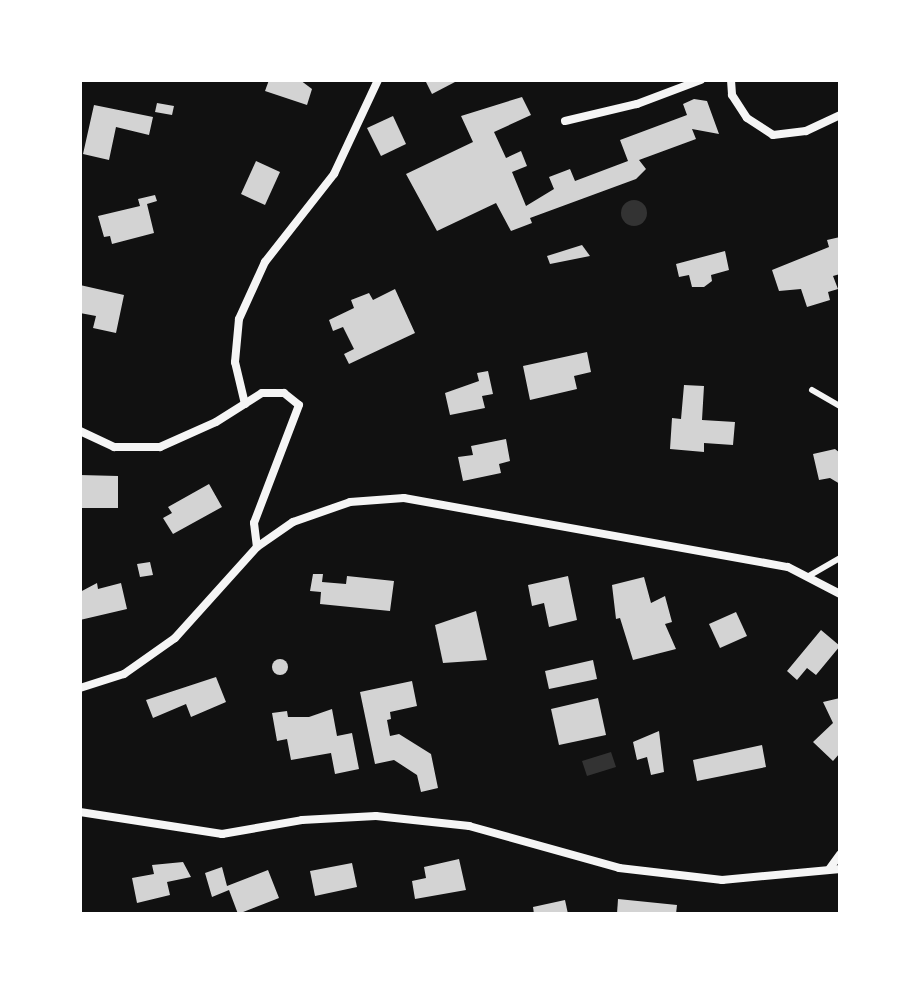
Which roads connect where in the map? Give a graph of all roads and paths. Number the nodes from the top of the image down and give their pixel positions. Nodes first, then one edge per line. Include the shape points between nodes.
1 (378, 80) edge
2 (701, 80) edge
3 (731, 80) edge
4 (840, 115) edge
5 (565, 121) dead end
6 (812, 390) dead end
7 (245, 404) junction
8 (840, 406) edge
9 (80, 431) edge
10 (257, 547) junction
11 (840, 558) edge
12 (807, 577) junction
13 (840, 594) edge
14 (80, 688) edge
15 (80, 812) edge
16 (840, 854) edge
17 (835, 869) edge

1 - 7 street via 334,174 265,262 239,319 235,362
2 - 5 street via 637,104
3 - 4 street via 732,95 747,118 773,135 806,131
6 - 8 lane
7 - 9 street via 160,447 114,447
7 - 10 street via 262,393 284,393 299,405 254,523
10 - 12 street via 293,522 350,502 404,498 788,567
10 - 14 street via 175,638 124,674
11 - 12 lane
12 - 13 street
15 - 17 street via 222,834 302,820 376,816 469,826 619,868 722,880
16 - 17 street

